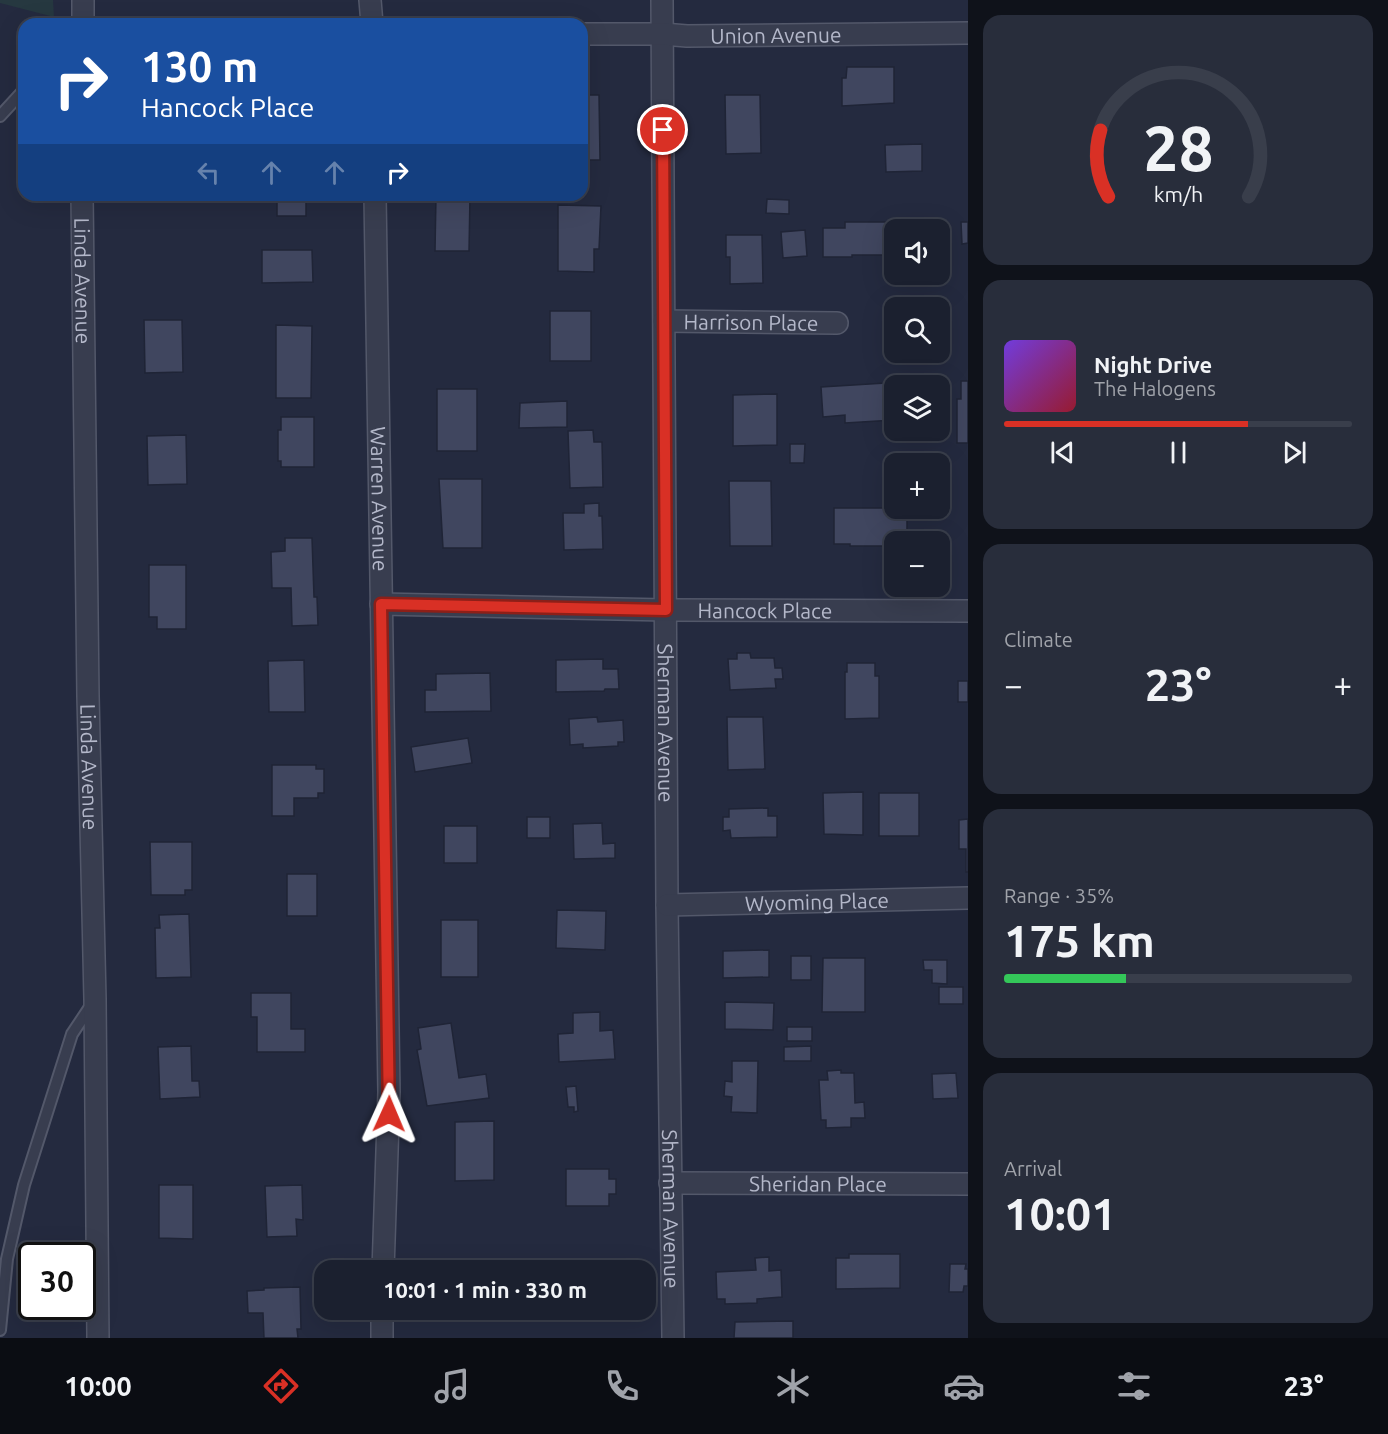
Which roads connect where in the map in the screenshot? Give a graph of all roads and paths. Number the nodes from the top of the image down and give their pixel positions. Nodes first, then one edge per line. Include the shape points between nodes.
1 (84, 0) edge
2 (370, 0) edge
3 (662, 0) edge
4 (83, 18) edge
5 (372, 18) edge
6 (968, 33) edge
7 (588, 34) edge
8 (663, 34) junction
9 (18, 96) edge
10 (0, 116) edge
11 (82, 201) edge
12 (375, 201) edge
13 (664, 321) junction
14 (837, 323) dead end
15 (381, 604) junction
16 (666, 610) junction
17 (968, 611) edge
18 (968, 898) edge
19 (667, 905) junction
20 (95, 999) junction
21 (670, 1183) junction
22 (968, 1184) edge
23 (383, 1260) edge
24 (382, 1320) edge
25 (0, 1330) edge
26 (98, 1338) edge
27 (382, 1338) edge
28 (673, 1338) edge

1 - 4 street
2 - 5 street
3 - 8 street, Sherman Avenue
6 - 8 street, Union Avenue
7 - 8 street, Union Avenue
8 - 13 street, Sherman Avenue
9 - 10 lane
11 - 20 street, Linda Avenue
12 - 15 street, Warren Avenue
13 - 14 street, Harrison Place
13 - 16 street, Sherman Avenue
15 - 16 street, Hancock Place
15 - 23 street, Warren Avenue via 389,1092
16 - 17 street, Hancock Place
16 - 19 street, Sherman Avenue
18 - 19 street, Wyoming Place
19 - 21 street, Sherman Avenue
20 - 25 lane via 72,1034 24,1185 7,1259
20 - 26 street, Linda Avenue
21 - 22 street, Sheridan Place
21 - 28 street, Sherman Avenue
24 - 27 street

